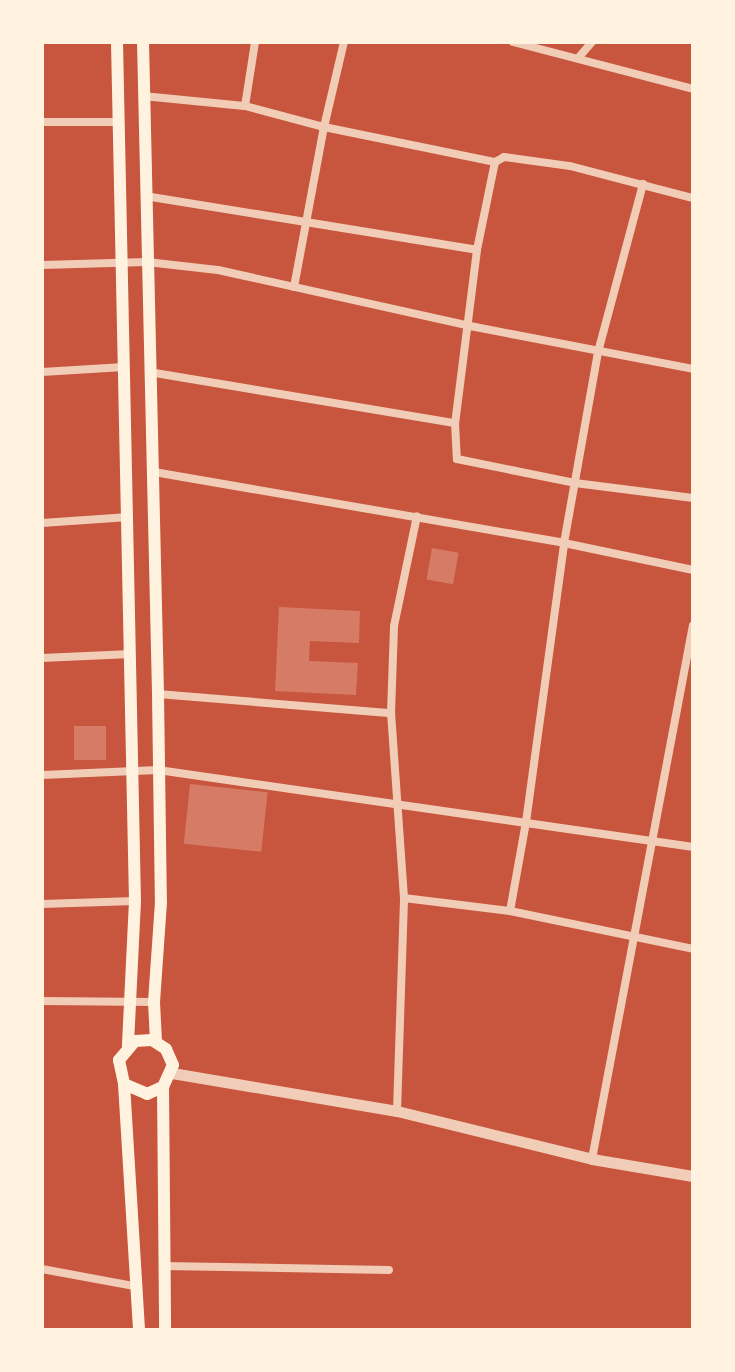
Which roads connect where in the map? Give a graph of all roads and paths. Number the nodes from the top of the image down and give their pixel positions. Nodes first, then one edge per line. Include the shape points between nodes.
1 (117, 42) edge
2 (143, 42) edge
3 (255, 42) edge
4 (344, 42) edge
5 (513, 42) edge
6 (592, 42) edge
7 (579, 57) junction
8 (693, 89) edge
9 (143, 96) junction
10 (245, 106) junction
11 (42, 122) edge
12 (117, 122) junction
13 (324, 127) junction
14 (495, 162) junction
15 (643, 184) junction
16 (145, 196) junction
17 (693, 198) edge
18 (305, 221) junction
19 (477, 250) junction
20 (121, 262) junction
21 (147, 262) junction
22 (42, 265) edge
23 (294, 287) junction
24 (470, 326) junction
25 (598, 352) junction
26 (124, 367) junction
27 (693, 369) edge
28 (42, 372) edge
29 (149, 372) junction
30 (455, 423) junction
31 (154, 472) junction
32 (575, 483) junction
33 (693, 498) edge
34 (417, 516) junction
35 (129, 517) junction
36 (42, 523) edge
37 (564, 543) junction
38 (693, 570) edge
39 (693, 625) edge
40 (131, 654) junction
41 (42, 658) edge
42 (158, 694) junction
43 (391, 713) junction
44 (132, 769) junction
45 (158, 770) junction
46 (42, 775) edge
47 (395, 805) junction
48 (526, 822) junction
49 (653, 840) junction
50 (693, 847) edge
51 (404, 898) junction
52 (135, 901) junction
53 (42, 904) edge
54 (510, 911) junction
55 (635, 939) junction
56 (693, 949) edge
57 (129, 1000) junction
58 (42, 1001) edge
59 (154, 1002) junction
60 (156, 1042) junction
61 (128, 1046) junction
62 (172, 1073) junction
63 (124, 1084) junction
64 (163, 1087) junction
65 (397, 1111) junction
66 (592, 1159) junction
67 (693, 1176) edge
68 (162, 1266) junction
69 (42, 1269) edge
70 (389, 1270) dead end
71 (134, 1286) junction
72 (139, 1330) edge
73 (165, 1330) edge

1 - 12 main road
2 - 9 main road
3 - 10 street
4 - 13 street
5 - 7 street
6 - 7 street
7 - 8 street
9 - 10 street
9 - 16 main road
10 - 13 street
11 - 12 street
12 - 20 main road
13 - 14 street
13 - 18 street
14 - 15 street via 504,157 570,166
14 - 19 street
15 - 17 street
15 - 25 street
16 - 18 street
16 - 21 main road
18 - 19 street
18 - 23 street
19 - 24 street
20 - 21 street
20 - 22 street
20 - 26 main road
21 - 23 street via 218,270
21 - 29 main road
23 - 24 street
24 - 25 street
24 - 30 street
25 - 27 street
25 - 32 street
26 - 28 street
26 - 35 main road
29 - 30 street
29 - 31 main road
30 - 32 street via 457,459
31 - 34 street
31 - 42 main road
32 - 33 street
32 - 37 street
34 - 37 street
34 - 43 street via 394,626
35 - 36 street
35 - 40 main road
37 - 38 street
37 - 48 street
39 - 49 street
40 - 41 street
40 - 44 main road
42 - 43 street
42 - 45 main road
43 - 47 street
44 - 45 street
44 - 46 street
44 - 52 main road
45 - 47 street
45 - 59 main road via 161,902
47 - 48 street
47 - 51 street
48 - 49 street
48 - 54 street
49 - 50 street
49 - 55 street
51 - 54 street
51 - 65 street
52 - 53 street
52 - 57 main road
54 - 55 street
55 - 56 street
55 - 66 street
57 - 58 street
57 - 59 street
57 - 61 main road
59 - 60 main road
60 - 61 main road via 143,1039
60 - 62 main road via 171,1056
61 - 63 main road via 119,1060
62 - 64 main road
62 - 65 street
63 - 64 main road via 147,1094
63 - 71 main road
64 - 68 main road
65 - 66 street
66 - 67 street
68 - 70 street
68 - 73 main road
69 - 71 street
71 - 72 main road

